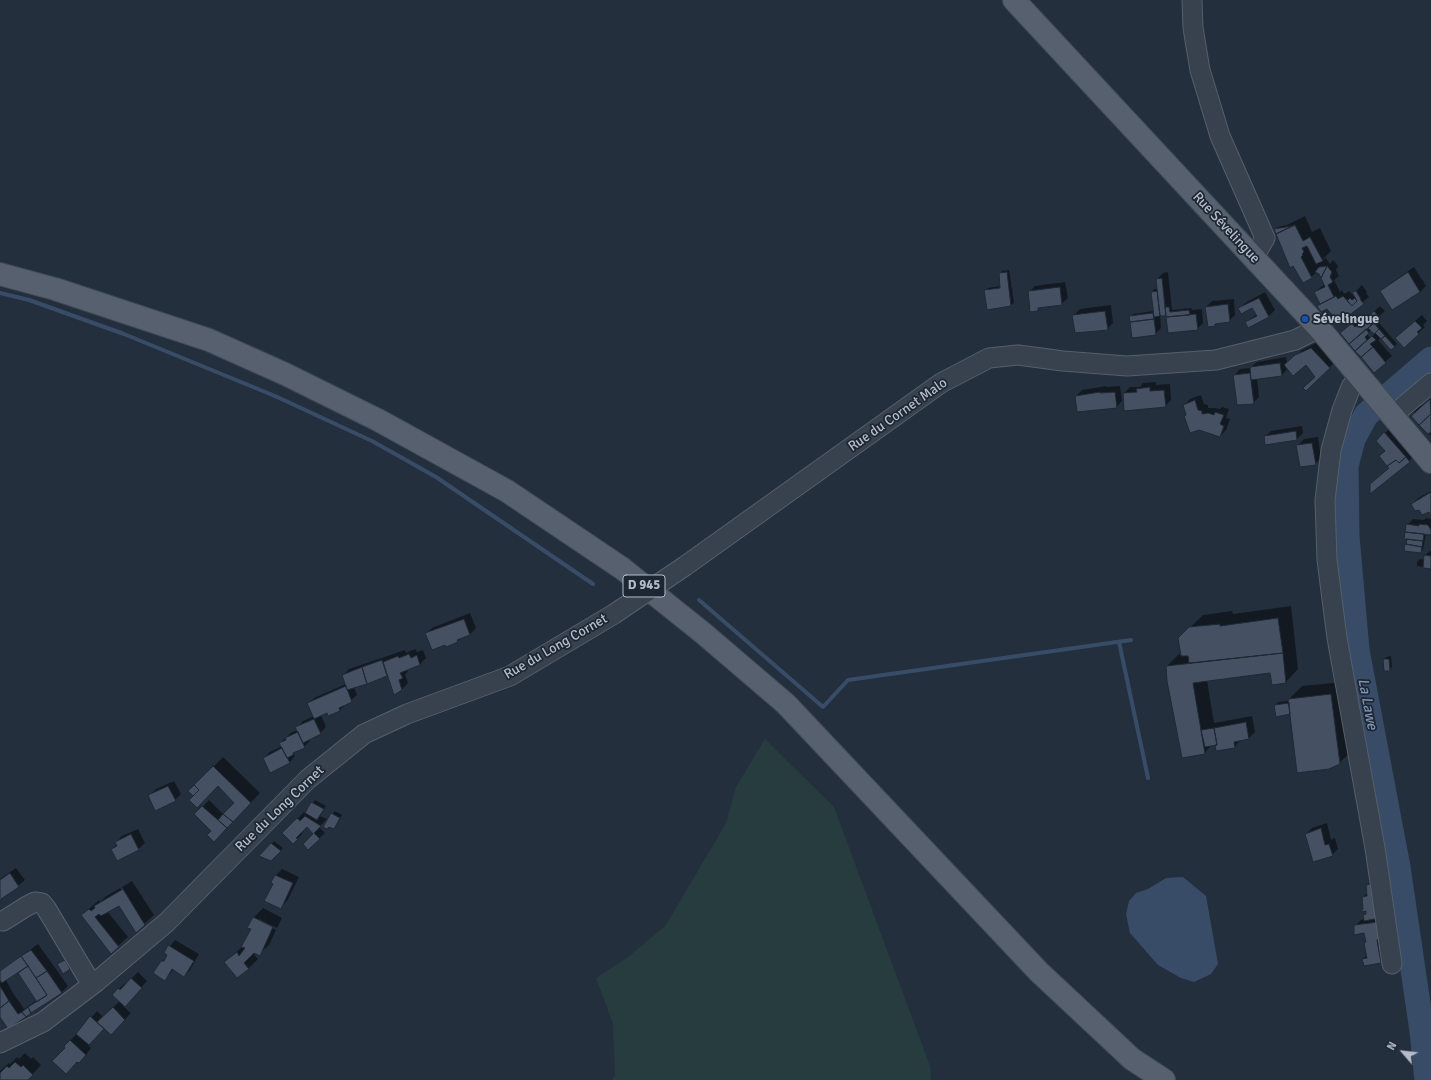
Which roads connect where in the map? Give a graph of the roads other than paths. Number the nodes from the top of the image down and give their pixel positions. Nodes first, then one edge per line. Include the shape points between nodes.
1 (1014, 0) edge
2 (1192, 0) edge
3 (1254, 257) junction
4 (0, 274) edge
5 (1319, 328) junction
6 (1364, 383) junction
7 (1431, 383) edge
8 (1390, 413) junction
9 (1431, 462) edge
10 (614, 614) joint
11 (3, 921) dead end
12 (1392, 964) dead end
13 (92, 985) junction
14 (0, 1043) edge
15 (1164, 1080) edge

1 - 3 main road, Rue Sévelingue
2 - 3 street via 1193,28 1202,78 1220,136 1265,238
3 - 5 main road, Rue Sévelingue
4 - 15 main road, D 945 via 55,289 209,340 285,374 378,420 507,491 623,569 786,704 1039,972 1132,1058
5 - 6 main road, Rue Sévelingue
5 - 10 street, Rue du Cornet Malo, bridge via 1295,340 1216,360 1127,366 1018,355 989,358 941,383
6 - 8 main road, Rue Sévelingue
6 - 12 street via 1351,387 1330,450 1325,500 1327,560 1337,638 1375,848
7 - 8 street
8 - 9 main road, Rue Sévelingue
10 - 13 street, Rue du Long Cornet via 510,676 407,714 364,734 308,779 167,922
11 - 13 street via 35,902 42,903
13 - 14 street, Rue du Long Cornet via 43,1022

